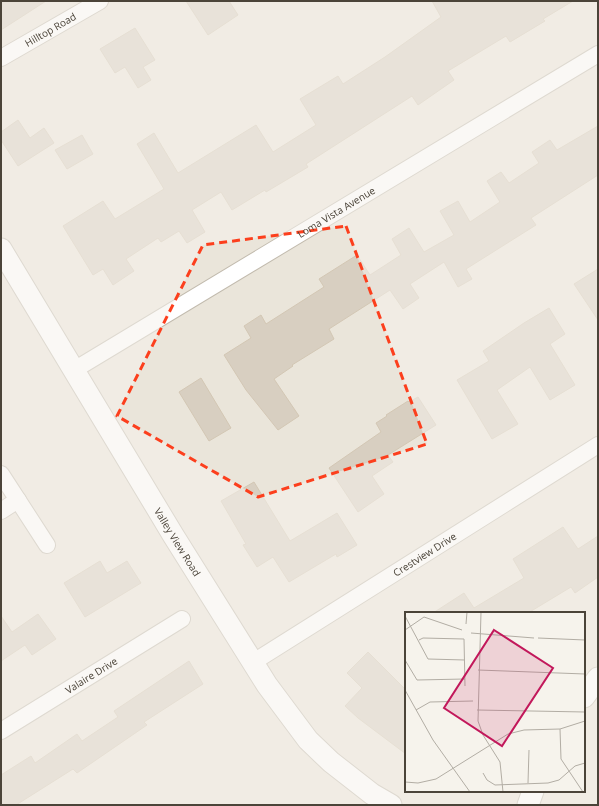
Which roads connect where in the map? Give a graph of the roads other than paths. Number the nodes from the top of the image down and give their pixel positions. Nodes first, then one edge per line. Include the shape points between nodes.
1 (100, 1) edge
2 (598, 54) edge
3 (1, 58) edge
4 (1, 249) edge
5 (74, 370) junction
6 (598, 445) edge
7 (1, 474) edge
8 (18, 500) junction
9 (1, 511) edge
10 (47, 545) dead end
11 (182, 619) dead end
12 (252, 663) junction
13 (598, 678) edge
14 (585, 696) edge
15 (1, 731) edge
16 (534, 792) edge
17 (391, 805) edge
18 (528, 805) edge

1 - 3 street, Hilltop Road
2 - 5 street, Loma Vista Avenue
4 - 5 street, Valley View Road
5 - 12 street, Valley View Road
6 - 12 street, Crestview Drive
7 - 8 street
8 - 9 street
8 - 10 street
11 - 15 street, Valaire Drive
12 - 17 street, Valley View Road via 308,740 331,762 372,794
13 - 14 street
16 - 18 street

